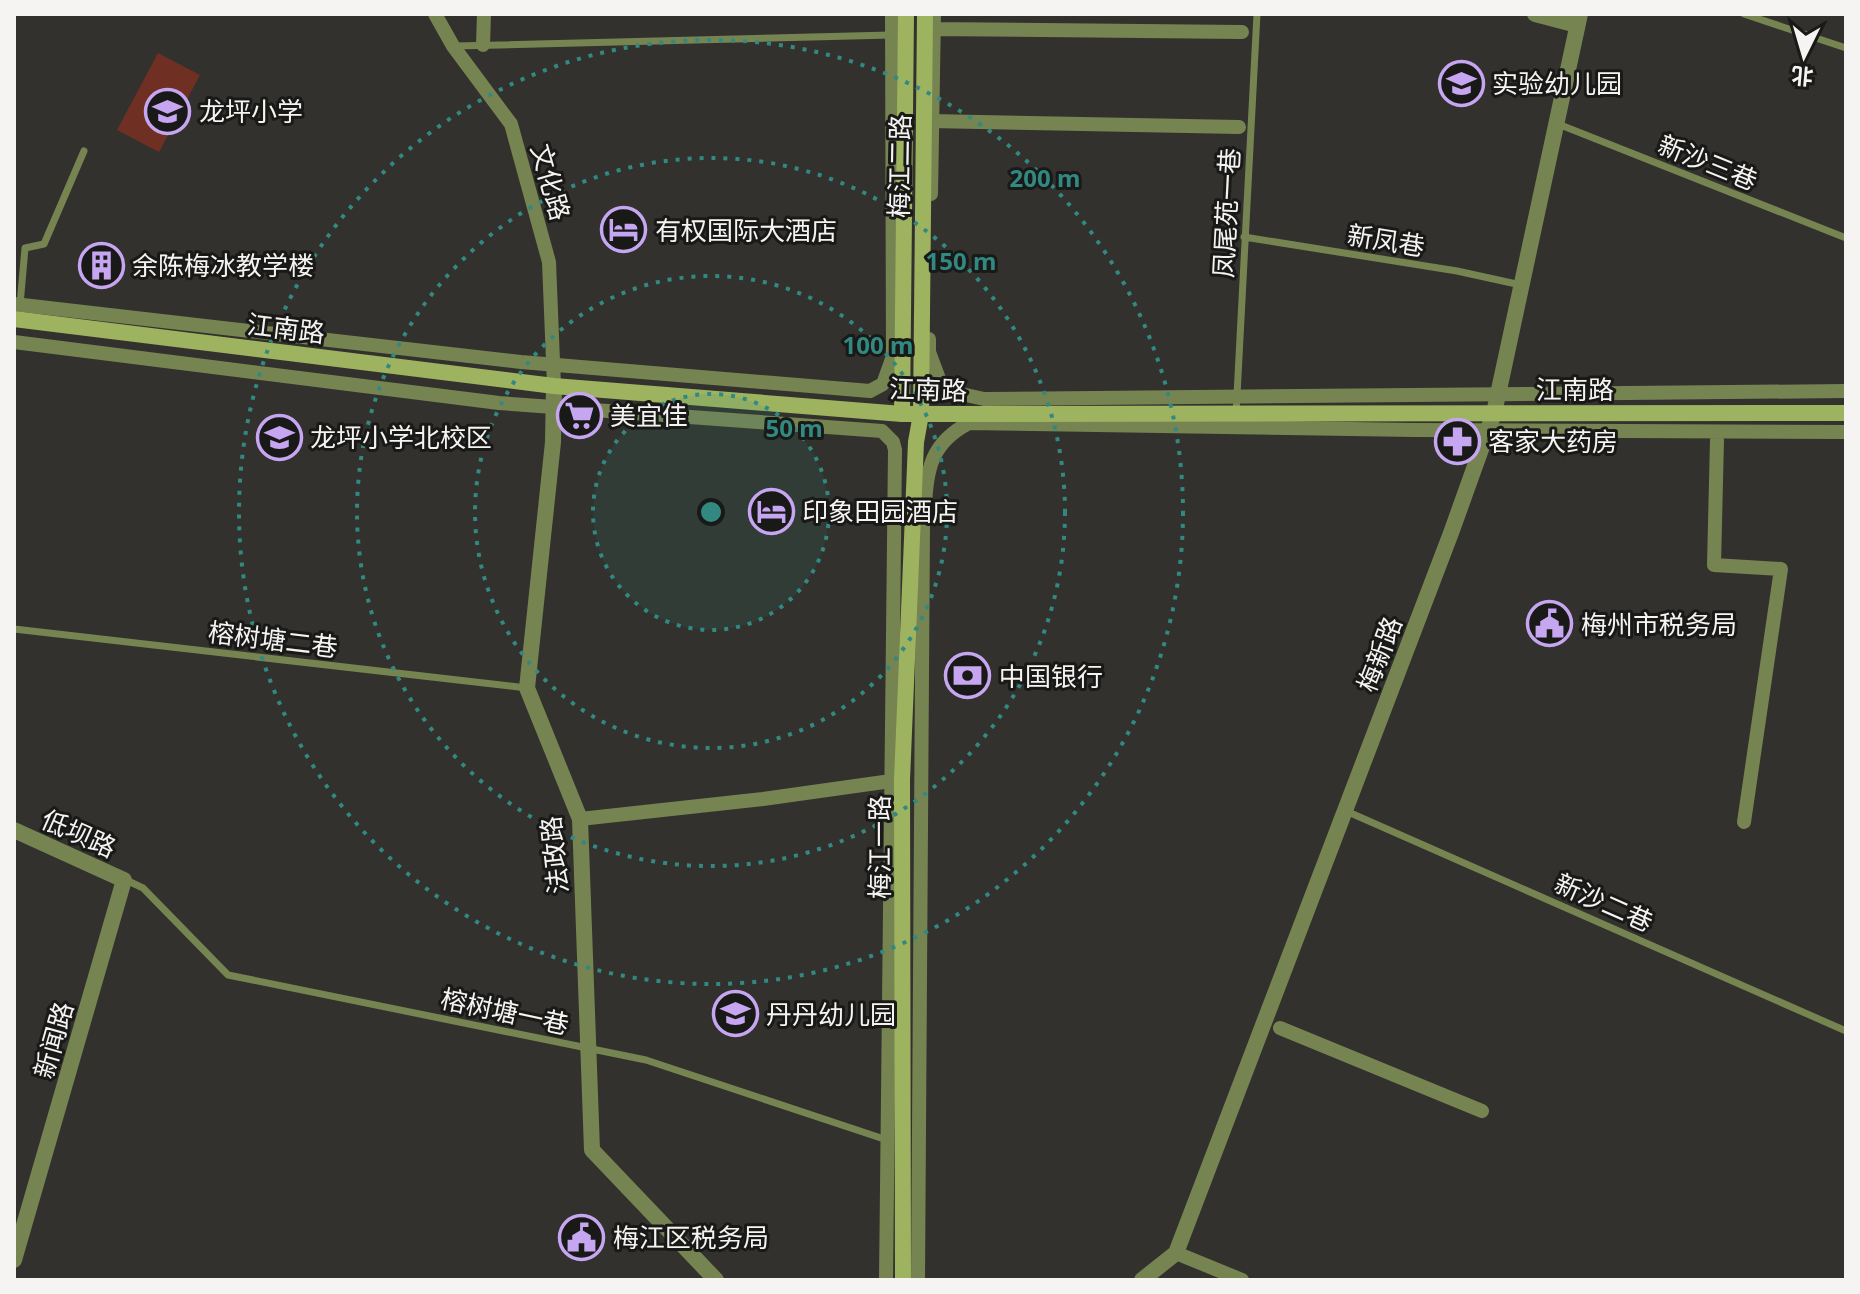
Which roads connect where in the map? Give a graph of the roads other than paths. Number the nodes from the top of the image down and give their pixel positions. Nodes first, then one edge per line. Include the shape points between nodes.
1 (435, 14) edge
2 (484, 14) edge
3 (892, 14) edge
4 (906, 14) edge
5 (934, 14) edge
6 (1111, 14) edge
7 (1257, 14) edge
8 (1535, 14) edge
9 (1744, 14) edge
10 (1578, 19) edge
11 (927, 22) edge
12 (1110, 31) junction
13 (1242, 32) dead end
14 (899, 35) junction
15 (483, 45) junction
16 (453, 46) junction
17 (1846, 48) edge
18 (929, 121) dead end
19 (1556, 124) junction
20 (1239, 127) dead end
21 (84, 151) dead end
22 (1244, 237) junction
23 (1846, 238) edge
24 (1521, 285) junction
25 (16, 310) edge
26 (14, 342) edge
27 (553, 365) junction
28 (554, 386) junction
29 (1846, 391) edge
30 (553, 406) junction
31 (1494, 413) junction
32 (1846, 413) edge
33 (902, 414) junction
34 (921, 414) junction
35 (1236, 414) junction
36 (1846, 432) edge
37 (1717, 440) dead end
38 (14, 629) edge
39 (527, 688) junction
40 (897, 780) junction
41 (1345, 810) junction
42 (580, 819) junction
43 (1744, 822) dead end
44 (14, 830) edge
45 (124, 880) junction
46 (1280, 1028) dead end
47 (1846, 1031) edge
48 (589, 1049) junction
49 (1482, 1111) dead end
50 (888, 1141) junction
51 (905, 1146) junction
52 (1176, 1253) junction
53 (14, 1260) edge
54 (716, 1280) edge
55 (886, 1280) edge
56 (903, 1280) edge
57 (918, 1280) edge
58 (1142, 1280) edge
59 (1242, 1280) edge

1 - 16 street, 文化路
2 - 15 street
3 - 14 street
4 - 14 main road, 梅江二路
5 - 29 street via 929,352 941,384 957,393 984,399
6 - 12 street
7 - 22 lane, 凤尾苑一巷
8 - 10 street
9 - 17 lane
10 - 19 street, 梅新路
11 - 12 street
11 - 34 main road, 梅江二路
12 - 13 street
14 - 15 lane
14 - 27 street via 893,356 883,384 870,391
14 - 33 main road, 梅江二路
15 - 16 lane
16 - 27 street, 文化路 via 511,124 549,262
18 - 20 street
19 - 23 lane, 新沙三巷
19 - 24 street, 梅新路
21 - 25 lane via 44,244 25,248
22 - 24 lane, 新凤巷
22 - 35 lane, 凤尾苑一巷
24 - 31 street, 梅新路
25 - 27 street
25 - 28 main road, 江南路
26 - 30 street
27 - 28 street, 文化路
28 - 30 street, 法政路
28 - 33 main road, 江南路
30 - 39 street, 法政路
30 - 40 street via 887,435 895,450
31 - 32 main road, 江南路
31 - 35 main road, 江南路
31 - 41 street, 梅新路
33 - 34 main road, 江南路
34 - 35 main road, 江南路
34 - 40 main road, 梅江一路
36 - 57 street via 969,423 950,434 930,464 923,525
37 - 43 street via 1714,565 1781,569
38 - 39 lane, 榕树塘二巷
39 - 42 street, 法政路
40 - 42 street
40 - 50 street
40 - 51 main road, 梅江一路
41 - 47 lane, 新沙二巷
41 - 52 street, 梅新路
42 - 48 street, 法政路
44 - 45 street, 低坝路
45 - 48 lane, 榕树塘一巷 via 143,888 228,975
45 - 53 street, 新闻路
46 - 49 street
48 - 50 lane, 榕树塘一巷 via 646,1060
48 - 54 street, 法政路 via 592,1150
50 - 51 lane, 榕树塘一巷
50 - 55 street
51 - 56 main road, 梅江一路
52 - 58 street
52 - 59 street

